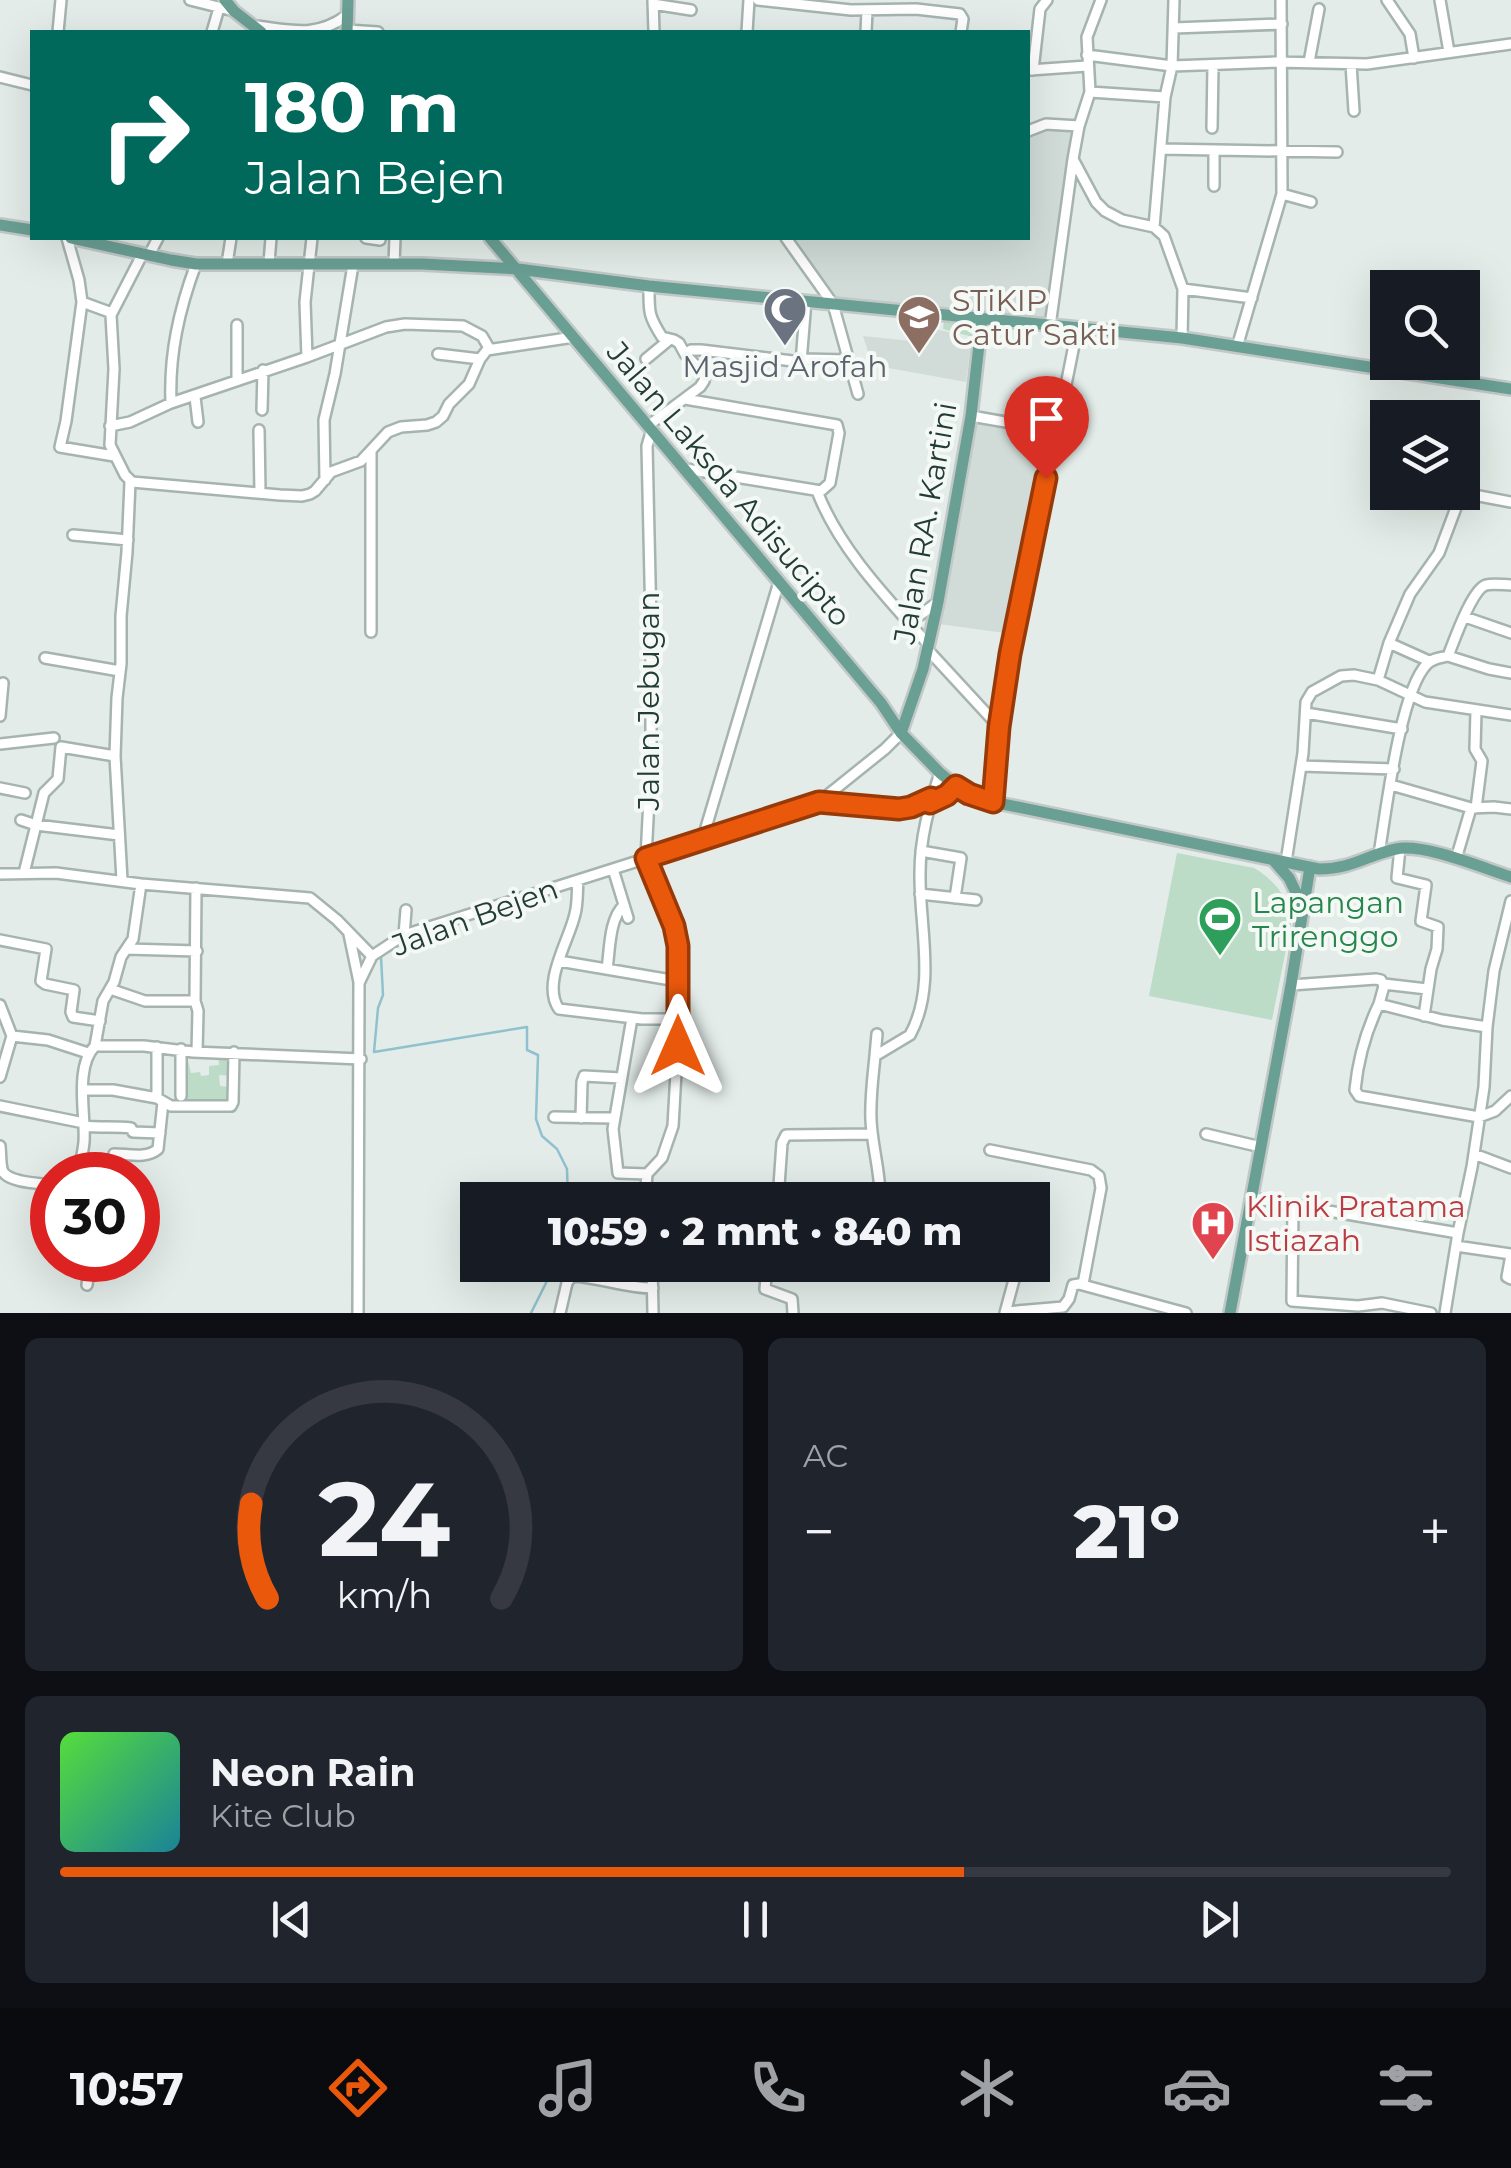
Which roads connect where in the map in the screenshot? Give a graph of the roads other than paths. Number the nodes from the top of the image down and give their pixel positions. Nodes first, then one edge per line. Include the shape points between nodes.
1 (61, 0) edge
2 (190, 0) edge
3 (348, 0) edge
4 (749, 0) edge
5 (758, 0) edge
6 (948, 0) edge
7 (1047, 0) edge
8 (1101, 0) edge
9 (1174, 0) edge
10 (1281, 0) edge
11 (1387, 0) edge
12 (1440, 0) edge
13 (653, 2) edge
14 (222, 4) edge
15 (892, 5) edge
16 (1319, 9) dead end
17 (691, 10) dead end
18 (868, 11) junction
19 (947, 12) junction
20 (346, 16) junction
21 (1282, 24) junction
22 (1174, 28) junction
23 (257, 29) edge
24 (58, 30) edge
25 (213, 30) edge
26 (314, 30) edge
27 (347, 30) edge
28 (654, 30) edge
29 (747, 30) edge
30 (866, 30) edge
31 (961, 30) edge
32 (1511, 44) edge
33 (1449, 52) junction
34 (1414, 58) junction
35 (1087, 61) junction
36 (1281, 62) junction
37 (1308, 62) junction
38 (1351, 64) junction
39 (1212, 65) junction
40 (1172, 66) junction
41 (1030, 70) edge
42 (0, 77) edge
43 (30, 85) edge
44 (1090, 92) junction
45 (1165, 98) junction
46 (1354, 111) dead end
47 (1078, 126) junction
48 (1212, 128) dead end
49 (1030, 129) edge
50 (1161, 149) junction
51 (1282, 150) junction
52 (1214, 151) junction
53 (1337, 152) dead end
54 (1073, 159) junction
55 (1214, 186) dead end
56 (1282, 194) junction
57 (1311, 202) dead end
58 (0, 225) edge
59 (1154, 226) junction
60 (30, 230) edge
61 (69, 240) edge
62 (156, 240) edge
63 (232, 240) edge
64 (271, 240) edge
65 (312, 240) edge
66 (395, 240) edge
67 (491, 240) edge
68 (787, 240) edge
69 (112, 242) edge
70 (146, 254) junction
71 (269, 263) junction
72 (196, 264) junction
73 (228, 264) junction
74 (309, 264) junction
75 (394, 264) junction
76 (353, 265) junction
77 (478, 266) junction
78 (518, 269) junction
79 (558, 274) junction
80 (649, 286) junction
81 (1183, 290) junction
82 (1252, 298) junction
83 (544, 300) junction
84 (82, 302) junction
85 (806, 302) junction
86 (833, 304) junction
87 (112, 312) junction
88 (982, 318) junction
89 (237, 326) dead end
90 (1050, 326) junction
91 (1077, 329) junction
92 (574, 338) junction
93 (1182, 338) junction
94 (669, 340) junction
95 (338, 345) junction
96 (1237, 347) junction
97 (490, 348) junction
98 (438, 354) dead end
99 (685, 354) junction
100 (307, 357) junction
101 (480, 359) junction
102 (646, 359) dead end
103 (803, 359) junction
104 (847, 360) junction
105 (263, 370) junction
106 (237, 380) junction
107 (1511, 390) edge
108 (858, 394) dead end
109 (195, 397) junction
110 (685, 399) junction
111 (172, 404) junction
112 (262, 410) dead end
113 (971, 416) junction
114 (198, 422) dead end
115 (110, 426) junction
116 (651, 427) junction
117 (259, 430) dead end
118 (1057, 431) junction
119 (371, 451) junction
120 (114, 456) junction
121 (686, 470) junction
122 (325, 480) junction
123 (130, 482) junction
124 (817, 492) junction
125 (260, 493) junction
126 (1511, 502) edge
127 (73, 534) dead end
128 (128, 540) junction
129 (779, 582) junction
130 (1511, 585) edge
131 (938, 602) junction
132 (904, 616) junction
133 (1465, 617) junction
134 (371, 632) dead end
135 (1511, 633) edge
136 (1389, 643) junction
137 (928, 648) junction
138 (1448, 656) junction
139 (45, 658) dead end
140 (1429, 661) junction
141 (120, 672) junction
142 (1511, 674) edge
143 (1378, 680) junction
144 (2, 683) dead end
145 (1410, 696) junction
146 (914, 697) junction
147 (881, 703) junction
148 (1476, 710) junction
149 (1306, 713) junction
150 (1511, 715) edge
151 (0, 716) edge
152 (999, 727) junction
153 (1402, 729) junction
154 (901, 732) junction
155 (54, 738) dead end
156 (0, 744) edge
157 (116, 756) junction
158 (1301, 766) junction
159 (1394, 769) junction
160 (940, 774) junction
161 (1391, 785) junction
162 (956, 786) junction
163 (0, 788) edge
164 (26, 793) dead end
165 (930, 801) junction
166 (819, 802) junction
167 (993, 802) junction
168 (1474, 808) junction
169 (1511, 809) edge
170 (21, 820) dead end
171 (36, 824) junction
172 (119, 835) junction
173 (702, 840) junction
174 (1400, 848) junction
175 (921, 851) junction
176 (1379, 854) junction
177 (646, 858) junction
178 (1456, 859) junction
179 (1280, 861) junction
180 (1310, 867) junction
181 (614, 869) junction
182 (24, 873) junction
183 (0, 874) edge
184 (1511, 877) edge
185 (122, 880) junction
186 (578, 880) junction
187 (142, 884) junction
188 (196, 888) junction
189 (920, 894) junction
190 (955, 898) junction
191 (976, 900) dead end
192 (1511, 902) edge
193 (624, 905) junction
194 (1304, 907) junction
195 (406, 910) dead end
196 (628, 918) dead end
197 (349, 931) junction
198 (404, 935) junction
199 (1506, 939) edge
200 (0, 940) edge
201 (126, 949) junction
202 (197, 951) junction
203 (372, 956) junction
204 (559, 962) junction
205 (606, 969) junction
206 (677, 981) junction
207 (360, 983) junction
208 (1384, 984) junction
209 (1290, 985) junction
210 (110, 988) junction
211 (1427, 989) junction
212 (195, 1001) junction
213 (1380, 1004) junction
214 (1, 1010) edge
215 (1424, 1016) junction
216 (632, 1018) junction
217 (679, 1019) junction
218 (100, 1022) junction
219 (1487, 1027) junction
220 (877, 1034) dead end
221 (12, 1036) junction
222 (157, 1047) junction
223 (91, 1050) junction
224 (181, 1050) junction
225 (197, 1052) junction
226 (234, 1052) junction
227 (876, 1056) junction
228 (361, 1059) junction
229 (0, 1077) edge
230 (621, 1078) junction
231 (83, 1090) junction
232 (181, 1096) dead end
233 (1511, 1096) edge
234 (160, 1100) junction
235 (0, 1106) edge
236 (554, 1117) dead end
237 (1479, 1117) junction
238 (582, 1118) junction
239 (614, 1118) junction
240 (84, 1125) junction
241 (160, 1134) junction
242 (872, 1134) junction
243 (1206, 1134) dead end
244 (0, 1146) edge
245 (1261, 1147) junction
246 (990, 1150) dead end
247 (82, 1152) edge
248 (155, 1152) edge
249 (1474, 1154) junction
250 (1511, 1168) edge
251 (647, 1174) junction
252 (30, 1181) edge
253 (646, 1182) edge
254 (779, 1182) edge
255 (881, 1182) edge
256 (1252, 1198) junction
257 (1293, 1205) junction
258 (1458, 1233) junction
259 (1456, 1246) junction
260 (1511, 1254) edge
261 (1511, 1279) edge
262 (86, 1282) edge
263 (653, 1282) edge
264 (766, 1282) edge
265 (1014, 1282) edge
266 (1084, 1284) junction
267 (86, 1285) dead end
268 (653, 1288) junction
269 (1292, 1301) junction
270 (1161, 1310) edge
271 (1006, 1312) edge
272 (358, 1313) edge
273 (560, 1313) edge
274 (653, 1313) edge
275 (794, 1313) edge
276 (1186, 1313) edge
277 (1230, 1313) edge
278 (1292, 1313) edge
279 (1431, 1313) edge
280 (1446, 1313) edge

1 - 24 street
2 - 14 street
3 - 20 main road
4 - 29 street
5 - 18 street
6 - 19 street
7 - 41 street
8 - 35 street via 1087,37
9 - 22 street
10 - 21 street
11 - 34 street via 1410,34
12 - 33 street
13 - 17 street
13 - 28 street
14 - 23 main road
14 - 25 street
15 - 18 street
15 - 19 street
16 - 37 street
18 - 30 street
19 - 31 street via 962,15
20 - 26 street
20 - 27 main road
21 - 22 street
21 - 36 street
22 - 40 street
32 - 33 street
33 - 34 street
34 - 38 street
35 - 40 street
35 - 41 street
35 - 44 street
36 - 37 street
36 - 39 street
36 - 51 street
37 - 38 street
38 - 46 street
39 - 40 street
39 - 48 street
40 - 45 street
42 - 43 street
44 - 45 street
44 - 47 street
45 - 50 street
47 - 49 street
47 - 54 street
50 - 52 street
50 - 59 street
51 - 52 street
51 - 53 street
51 - 56 street
52 - 55 street
54 - 59 street via 1104,211
54 - 90 street
56 - 57 street
56 - 82 street
58 - 60 main road
59 - 81 street via 1170,247
61 - 84 street
62 - 70 street
63 - 73 street
64 - 71 street
65 - 74 street
66 - 75 street
67 - 77 main road via 489,256
67 - 78 main road, Jalan Laksda Adisucipto
68 - 86 street
69 - 70 main road
70 - 72 main road
70 - 87 street
71 - 73 main road
71 - 74 main road
72 - 73 main road
72 - 111 street via 175,333
74 - 76 main road
74 - 100 street
75 - 76 main road
75 - 77 main road
76 - 95 street
77 - 78 main road
78 - 79 main road
78 - 83 main road, Jalan Laksda Adisucipto
79 - 80 main road
79 - 83 main road via 543,283
80 - 85 main road
80 - 94 street via 650,317
81 - 82 street
81 - 93 street
82 - 96 street
83 - 92 main road, Jalan Laksda Adisucipto
84 - 87 street
84 - 120 street via 60,446
85 - 86 main road
85 - 103 street
86 - 88 main road
86 - 104 street
87 - 115 street
88 - 90 main road
88 - 113 main road, Jalan RA. Kartini
89 - 106 street
90 - 91 main road
91 - 93 main road
91 - 118 street
92 - 97 street
92 - 116 main road, Jalan Laksda Adisucipto
93 - 96 main road
94 - 99 street
94 - 102 street
95 - 97 street via 386,327 455,324 474,330
95 - 100 street
95 - 122 street via 324,420
96 - 107 main road
97 - 101 street
98 - 101 street
99 - 103 street
99 - 110 street via 705,375
100 - 105 street
101 - 119 street via 470,384 441,418 392,430
103 - 104 street
104 - 108 street
105 - 106 street
105 - 112 street
106 - 109 street
109 - 111 street
109 - 114 street
110 - 116 street
110 - 124 street via 839,426 830,484
111 - 115 street
113 - 118 street
113 - 131 main road, Jalan RA. Kartini
115 - 120 street
116 - 121 main road, Jalan Laksda Adisucipto
116 - 177 street, Jalan Jebugan
117 - 125 street
118 - 152 street
119 - 122 street
119 - 134 street
120 - 123 street
121 - 124 street
121 - 129 main road, Jalan Laksda Adisucipto
122 - 125 street via 306,495
123 - 125 street
123 - 128 street
124 - 132 street via 834,530
126 - 136 street via 1464,498
127 - 128 street
128 - 141 street
129 - 147 main road, Jalan Laksda Adisucipto
129 - 173 street
130 - 133 street via 1484,585
131 - 132 street via 920,616
131 - 137 main road, Jalan RA. Kartini
132 - 137 street
133 - 135 street
133 - 138 street
136 - 140 street
136 - 143 street
137 - 146 main road, Jalan RA. Kartini
137 - 152 street
138 - 140 street
138 - 142 street
139 - 141 street
140 - 145 street
141 - 157 street
143 - 145 street
143 - 149 street via 1341,676 1308,695
144 - 151 street
145 - 148 street
145 - 153 street
146 - 147 main road
146 - 154 main road, Jalan RA. Kartini
147 - 154 main road, Jalan Laksda Adisucipto
148 - 150 street
148 - 168 street via 1475,749 1482,759
149 - 153 street
149 - 158 street
152 - 167 street
153 - 159 street
154 - 160 main road, Jalan Laksda Adisucipto
154 - 166 street, Jalan Bejen
155 - 156 street
157 - 171 street via 61,748 58,779 44,793
157 - 172 street
158 - 159 street
158 - 179 street
159 - 161 street
160 - 162 main road, Jalan Laksda Adisucipto
160 - 165 street
161 - 168 street
161 - 176 street
162 - 165 street
162 - 167 main road, Jalan Laksda Adisucipto
163 - 164 street
165 - 166 street via 893,810
165 - 175 street
166 - 173 street, Jalan Bejen
167 - 179 main road, Jalan Laksda Adisucipto
168 - 169 street
168 - 178 street
170 - 171 street
171 - 172 street
171 - 182 street
172 - 185 street
173 - 177 street, Jalan Bejen
174 - 176 main road, Jalan Laksda Adisucipto
174 - 178 main road
174 - 211 street via 1397,878 1426,885 1422,921 1438,927
175 - 189 street
175 - 190 street via 960,858
176 - 180 main road, Jalan Laksda Adisucipto via 1343,868
177 - 181 street, Jalan Bejen
177 - 206 street, Jalan Jebugan via 674,926
178 - 184 main road
179 - 180 main road, Jalan Laksda Adisucipto
179 - 194 main road
180 - 194 main road
181 - 186 street, Jalan Bejen
181 - 193 street
182 - 183 street
182 - 185 street
185 - 187 street
186 - 198 street, Jalan Bejen
186 - 204 street via 576,913
187 - 188 street
187 - 201 street
188 - 197 street via 310,898
188 - 202 street
189 - 190 street
189 - 227 street via 926,970 917,1019 905,1040
190 - 191 street
192 - 199 street
193 - 196 street
193 - 205 street via 614,920
194 - 209 main road
195 - 198 street
197 - 203 street
197 - 207 street
198 - 203 street, Jalan Bejen
199 - 219 street
200 - 218 street via 46,949 41,981 74,990 72,1016
201 - 202 street
201 - 210 street
202 - 212 street
203 - 207 street, Jalan Bejen
204 - 205 street
204 - 216 street via 552,992 559,1010
205 - 206 street
206 - 217 street, Jalan Jebugan
207 - 228 street, Jalan Bejen
208 - 209 street via 1368,979
208 - 211 street
208 - 213 street
209 - 245 main road
210 - 212 street via 144,1002
210 - 218 street
211 - 215 street
212 - 225 street
213 - 215 street
213 - 237 street via 1361,1053 1359,1096
214 - 221 street
215 - 219 street
216 - 217 street
216 - 230 street
217 - 251 street, Jalan Jebugan via 672,1126 662,1158
218 - 223 street
219 - 237 street
220 - 227 street
221 - 223 street
221 - 229 street
222 - 223 street
222 - 224 street
222 - 234 street
223 - 231 street
224 - 225 street
224 - 232 street
225 - 226 street
226 - 228 street
226 - 234 street via 231,1106 182,1107
227 - 242 street
228 - 272 street, Jalan Bejen
230 - 238 street via 584,1076
230 - 239 street
231 - 234 street
231 - 240 street
233 - 237 street
234 - 241 street
235 - 240 street
236 - 238 street
237 - 249 street
238 - 239 street
239 - 251 street via 618,1172
240 - 241 street
240 - 247 street
241 - 248 street
242 - 254 street via 786,1135
242 - 255 street
243 - 245 street
244 - 252 street via 4,1173
245 - 256 main road
246 - 266 street via 1099,1176
249 - 250 street
249 - 258 street
251 - 253 street, Jalan Jebugan
256 - 257 street
256 - 277 main road
257 - 258 street
257 - 269 street
258 - 259 street
259 - 260 street
259 - 280 street
260 - 261 street
262 - 267 street
263 - 268 street
264 - 275 street via 765,1289 792,1298
265 - 271 street
266 - 270 street
266 - 271 street via 1073,1286 1063,1307
268 - 273 street via 570,1277
268 - 274 street
269 - 278 street
269 - 279 street via 1382,1303
270 - 276 street

